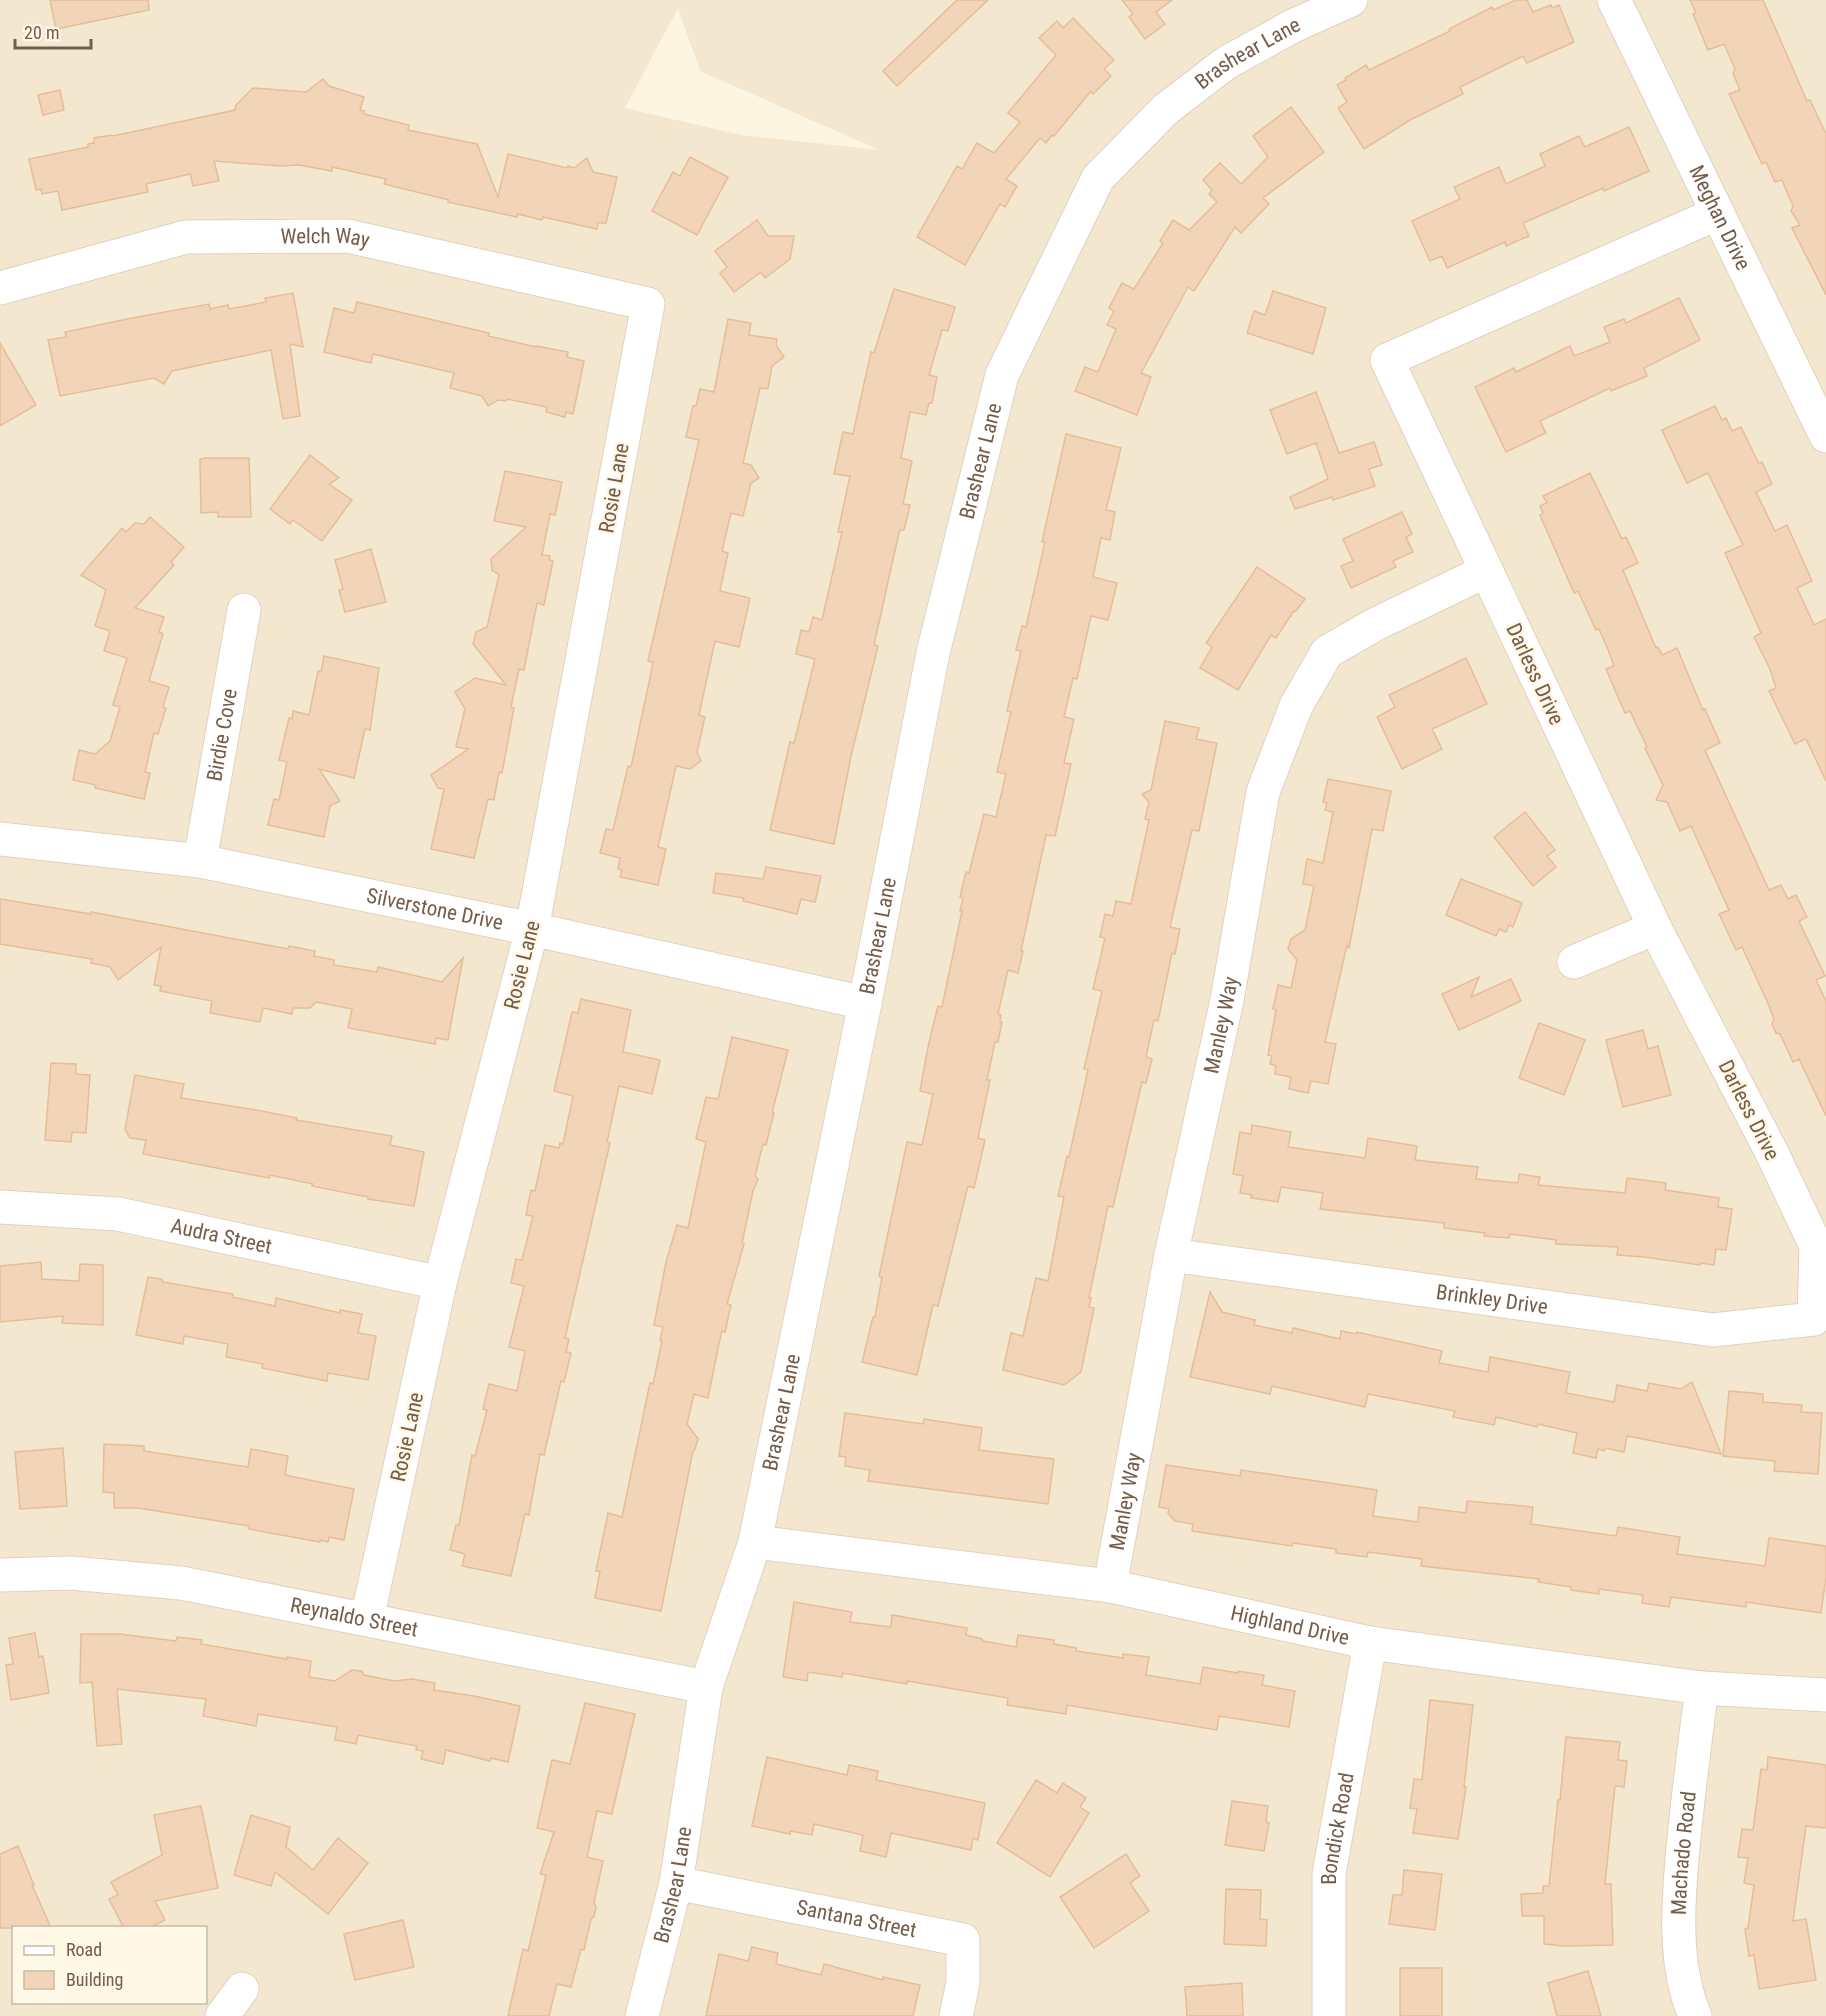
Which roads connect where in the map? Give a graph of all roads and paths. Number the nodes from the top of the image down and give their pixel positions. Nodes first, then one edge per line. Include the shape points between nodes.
1 (1351, 0) edge
2 (1614, 0) edge
3 (1718, 213) junction
4 (0, 288) edge
5 (648, 304) joint
6 (1826, 436) edge
7 (1486, 571) junction
8 (244, 610) dead end
9 (0, 839) edge
10 (200, 861) junction
11 (1655, 928) junction
12 (532, 929) junction
13 (1574, 962) dead end
14 (865, 1004) junction
15 (0, 1207) edge
16 (1171, 1255) junction
17 (440, 1283) junction
18 (1814, 1319) joint
19 (755, 1542) junction
20 (0, 1575) edge
21 (1110, 1586) junction
22 (367, 1619) junction
23 (1370, 1643) junction
24 (706, 1688) junction
25 (1702, 1688) junction
26 (1826, 1695) edge
27 (676, 1883) junction
28 (242, 1989) dead end
29 (222, 2016) edge
30 (642, 2016) edge
31 (956, 2016) edge
32 (1329, 2016) edge
33 (1695, 2016) edge

1 - 14 street, Brashear Lane via 1226,63 1166,109 1098,178 1002,375 933,654
2 - 3 street, Meghan Drive
3 - 6 street, Meghan Drive
3 - 7 street, Darless Drive via 1387,360
4 - 5 street, Welch Way via 186,237 348,236
5 - 12 street, Rosie Lane
7 - 11 street, Darless Drive
7 - 16 street, Manley Way via 1327,652 1296,706 1263,792 1227,1000
8 - 10 street, Birdie Cove
9 - 10 street, Silverstone Drive
10 - 12 street, Silverstone Drive
11 - 13 street
11 - 18 street, Darless Drive via 1816,1245
12 - 14 street, Silverstone Drive
12 - 17 street, Rosie Lane
14 - 19 street, Brashear Lane
15 - 17 street, Audra Street via 118,1214
16 - 18 street, Brinkley Drive via 1713,1330
16 - 21 street, Manley Way
17 - 22 street, Rosie Lane
19 - 21 street, Highland Drive
19 - 24 street, Brashear Lane
20 - 22 street, Reynaldo Street via 71,1573 181,1583
21 - 23 street, Highland Drive
22 - 24 street, Reynaldo Street
23 - 25 street, Highland Drive
23 - 32 street, Bondick Road via 1329,1874
24 - 27 street, Brashear Lane
25 - 26 street, Highland Drive
25 - 33 street, Machado Road via 1677,1915 1687,1996
27 - 30 street, Brashear Lane
27 - 31 street, Santana Street via 963,1940 963,1983
28 - 29 street

